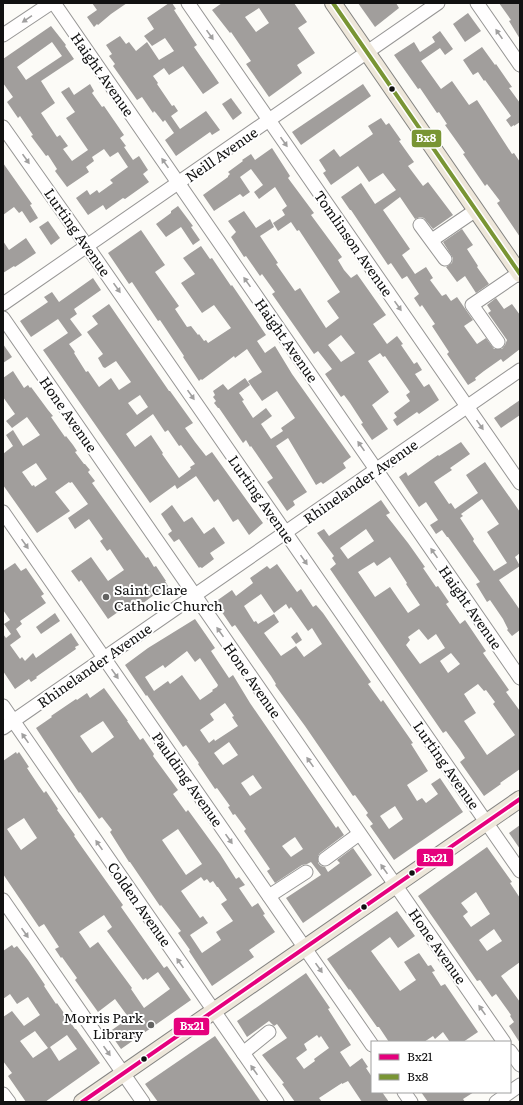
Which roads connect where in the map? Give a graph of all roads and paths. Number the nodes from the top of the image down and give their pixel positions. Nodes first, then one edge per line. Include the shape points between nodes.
1 (51, 3) edge
2 (54, 3) edge
3 (188, 3) edge
4 (333, 3) edge
5 (438, 3) edge
6 (477, 3) edge
7 (3, 35) edge
8 (367, 52) junction
9 (520, 65) edge
10 (269, 120) junction
11 (3, 127) edge
12 (178, 183) junction
13 (476, 210) junction
14 (420, 225) dead end
15 (432, 240) junction
16 (87, 246) junction
17 (445, 259) dead end
18 (520, 273) edge
19 (3, 304) edge
20 (3, 318) edge
21 (498, 342) dead end
22 (520, 370) edge
23 (467, 407) junction
24 (376, 469) junction
25 (520, 483) edge
26 (3, 512) edge
27 (285, 532) junction
28 (195, 595) junction
29 (104, 658) junction
30 (520, 678) edge
31 (3, 706) edge
32 (8, 724) edge
33 (520, 799) edge
34 (486, 822) junction
35 (359, 834) junction
36 (325, 859) dead end
37 (520, 871) edge
38 (306, 872) dead end
39 (395, 885) junction
40 (269, 896) junction
41 (3, 900) edge
42 (305, 948) junction
43 (214, 1011) junction
44 (269, 1032) dead end
45 (503, 1041) edge
46 (371, 1044) edge
47 (511, 1052) edge
48 (243, 1053) junction
49 (520, 1065) edge
50 (123, 1074) junction
51 (520, 1085) edge
52 (511, 1091) edge
53 (405, 1093) edge
54 (509, 1093) edge
55 (3, 1094) edge
56 (9, 1102) edge
57 (82, 1102) edge
58 (143, 1102) edge
59 (276, 1102) edge
60 (411, 1102) edge
61 (496, 1102) edge

1 -> 7 street
12 -> 2 street, Haight Avenue
3 -> 10 street, Tomlinson Avenue
4 - 8 main road
5 - 8 street, Neill Avenue
9 -> 6 street
8 - 10 street, Neill Avenue
8 - 13 main road
10 - 12 street, Neill Avenue
10 -> 23 street, Tomlinson Avenue
11 -> 16 street, Lurting Avenue
12 - 16 street, Neill Avenue
24 -> 12 street, Haight Avenue
13 - 15 street
13 - 18 main road
14 - 15 street
15 - 17 street
16 - 19 street, Neill Avenue
16 -> 27 street, Lurting Avenue
18 - 21 street via 472,305
20 - 28 street, Hone Avenue
22 - 23 street, Rhinelander Avenue
23 - 24 street, Rhinelander Avenue
23 -> 25 street, Tomlinson Avenue
24 - 27 street, Rhinelander Avenue
30 -> 24 street, Haight Avenue
26 -> 29 street, Paulding Avenue
27 - 28 street, Rhinelander Avenue
27 -> 34 street, Lurting Avenue
28 - 29 street, Rhinelander Avenue
35 -> 28 street, Hone Avenue
29 - 32 street, Rhinelander Avenue
29 -> 40 street, Paulding Avenue
31 - 32 street, Colden Avenue
43 -> 32 street, Colden Avenue
33 - 34 main road
34 - 37 street, Lurting Avenue
34 - 39 main road
35 - 36 street
39 -> 35 street, Hone Avenue
38 - 40 street
39 - 42 main road
45 -> 39 street, Hone Avenue
40 - 42 street, Paulding Avenue
41 -> 50 street
42 - 43 main road
42 -> 46 street, Paulding Avenue
43 - 48 street, Colden Avenue
43 - 50 main road
44 - 48 street
47 - 49 street
59 -> 48 street, Colden Avenue
50 - 57 main road
50 - 58 street
51 - 52 street
53 - 60 street
54 - 61 street
55 - 56 street

